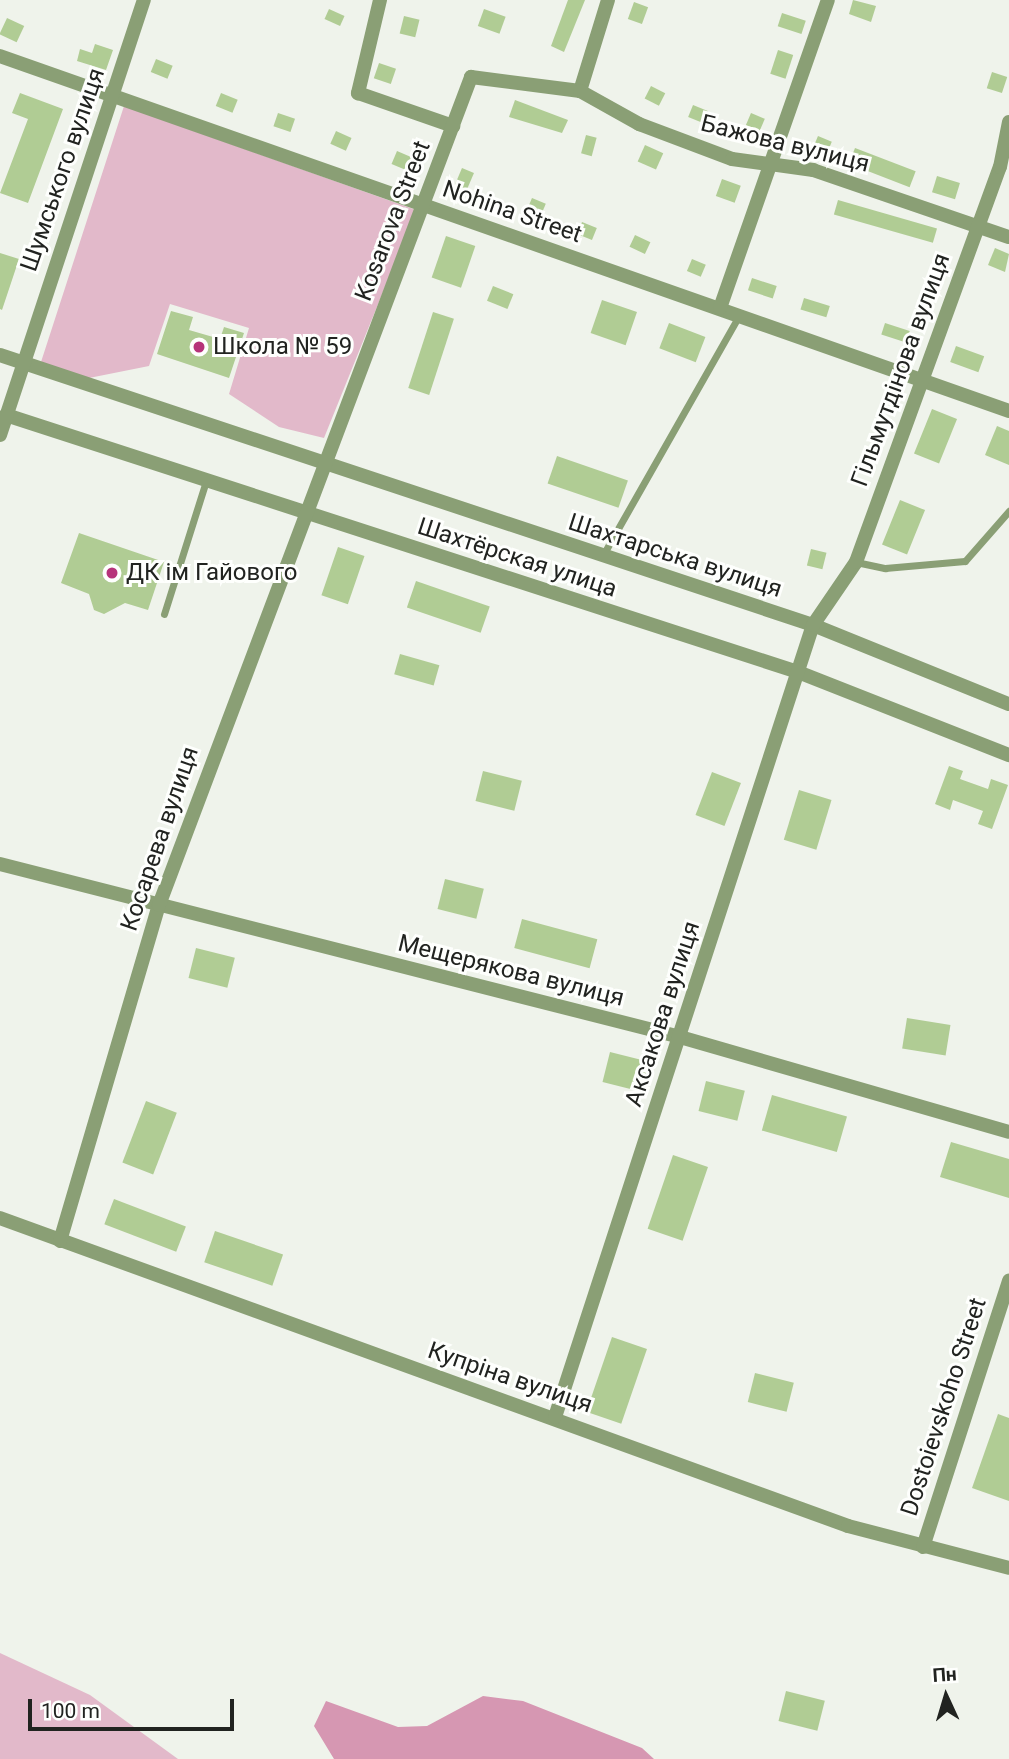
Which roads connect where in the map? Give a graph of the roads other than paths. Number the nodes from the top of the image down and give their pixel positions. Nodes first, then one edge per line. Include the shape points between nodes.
1 (144, 0) edge
2 (380, 0) edge
3 (608, 0) edge
4 (828, 0) edge
5 (0, 56) edge
6 (471, 77) joint
7 (580, 91) junction
8 (113, 95) junction
9 (1009, 122) edge
10 (453, 126) junction
11 (773, 162) junction
12 (425, 205) junction
13 (979, 225) junction
14 (1009, 237) edge
15 (720, 308) junction
16 (740, 315) junction
17 (0, 355) edge
18 (21, 362) junction
19 (919, 378) junction
20 (1009, 411) edge
21 (6, 415) junction
22 (0, 435) edge
23 (325, 458) junction
24 (206, 481) junction
25 (1009, 511) edge
26 (303, 513) junction
27 (601, 557) junction
28 (856, 562) junction
29 (164, 614) dead end
30 (814, 625) junction
31 (798, 672) junction
32 (1009, 705) edge
33 (1009, 755) edge
34 (0, 864) edge
35 (159, 905) junction
36 (680, 1037) junction
37 (1009, 1132) edge
38 (0, 1218) edge
39 (60, 1241) junction
40 (1009, 1281) edge
41 (555, 1417) junction
42 (923, 1547) junction
43 (1009, 1568) edge

1 - 8 street, Шумського вулиця
2 - 10 street via 358,93
3 - 7 street
4 - 11 street
5 - 8 street, Nohina Street
6 - 7 street, Бажова вулиця
6 - 10 street, Kosarova Street
7 - 11 street, Бажова вулиця via 639,124 732,159
8 - 12 street, Nohina Street
8 - 18 street, Шумського вулиця
9 - 13 street, Гільмутдінова вулиця
10 - 12 street, Kosarova Street
11 - 13 street, Бажова вулиця
11 - 15 street
12 - 15 street, Nohina Street
12 - 23 street, Kosarova Street
13 - 14 street, Бажова вулиця
13 - 19 street, Гільмутдінова вулиця
15 - 16 street, Nohina Street
16 - 19 street, Nohina Street
16 - 27 lane
17 - 18 street, Шахтарська вулиця
18 - 21 street, Шумського вулиця
18 - 23 street, Шахтарська вулиця
19 - 20 street, Nohina Street
19 - 28 street, Гільмутдінова вулиця
21 - 22 street, Шумського вулиця
21 - 24 street, Шахтёрская улица
23 - 26 street, Косарева вулиця
23 - 27 street, Шахтарська вулиця
24 - 26 street, Шахтёрская улица
24 - 29 lane
25 - 28 lane via 965,561 885,568
26 - 31 street, Шахтёрская улица
26 - 35 street, Косарева вулиця
27 - 30 street, Шахтарська вулиця
28 - 30 street, Гільмутдінова вулиця
30 - 31 street, Аксакова вулиця
30 - 32 street, Шахтарська вулиця
31 - 33 street, Шахтёрская улица
31 - 36 street, Аксакова вулиця
34 - 35 street, Мещерякова вулиця
35 - 36 street, Мещерякова вулиця
35 - 39 street, Косарева вулиця
36 - 37 street, Мещерякова вулиця
36 - 41 street, Аксакова вулиця
38 - 39 street, Купріна вулиця
39 - 41 street, Купріна вулиця
40 - 42 street, Dostoievskoho Street
41 - 42 street, Купріна вулиця via 848,1526
42 - 43 street, Купріна вулиця

